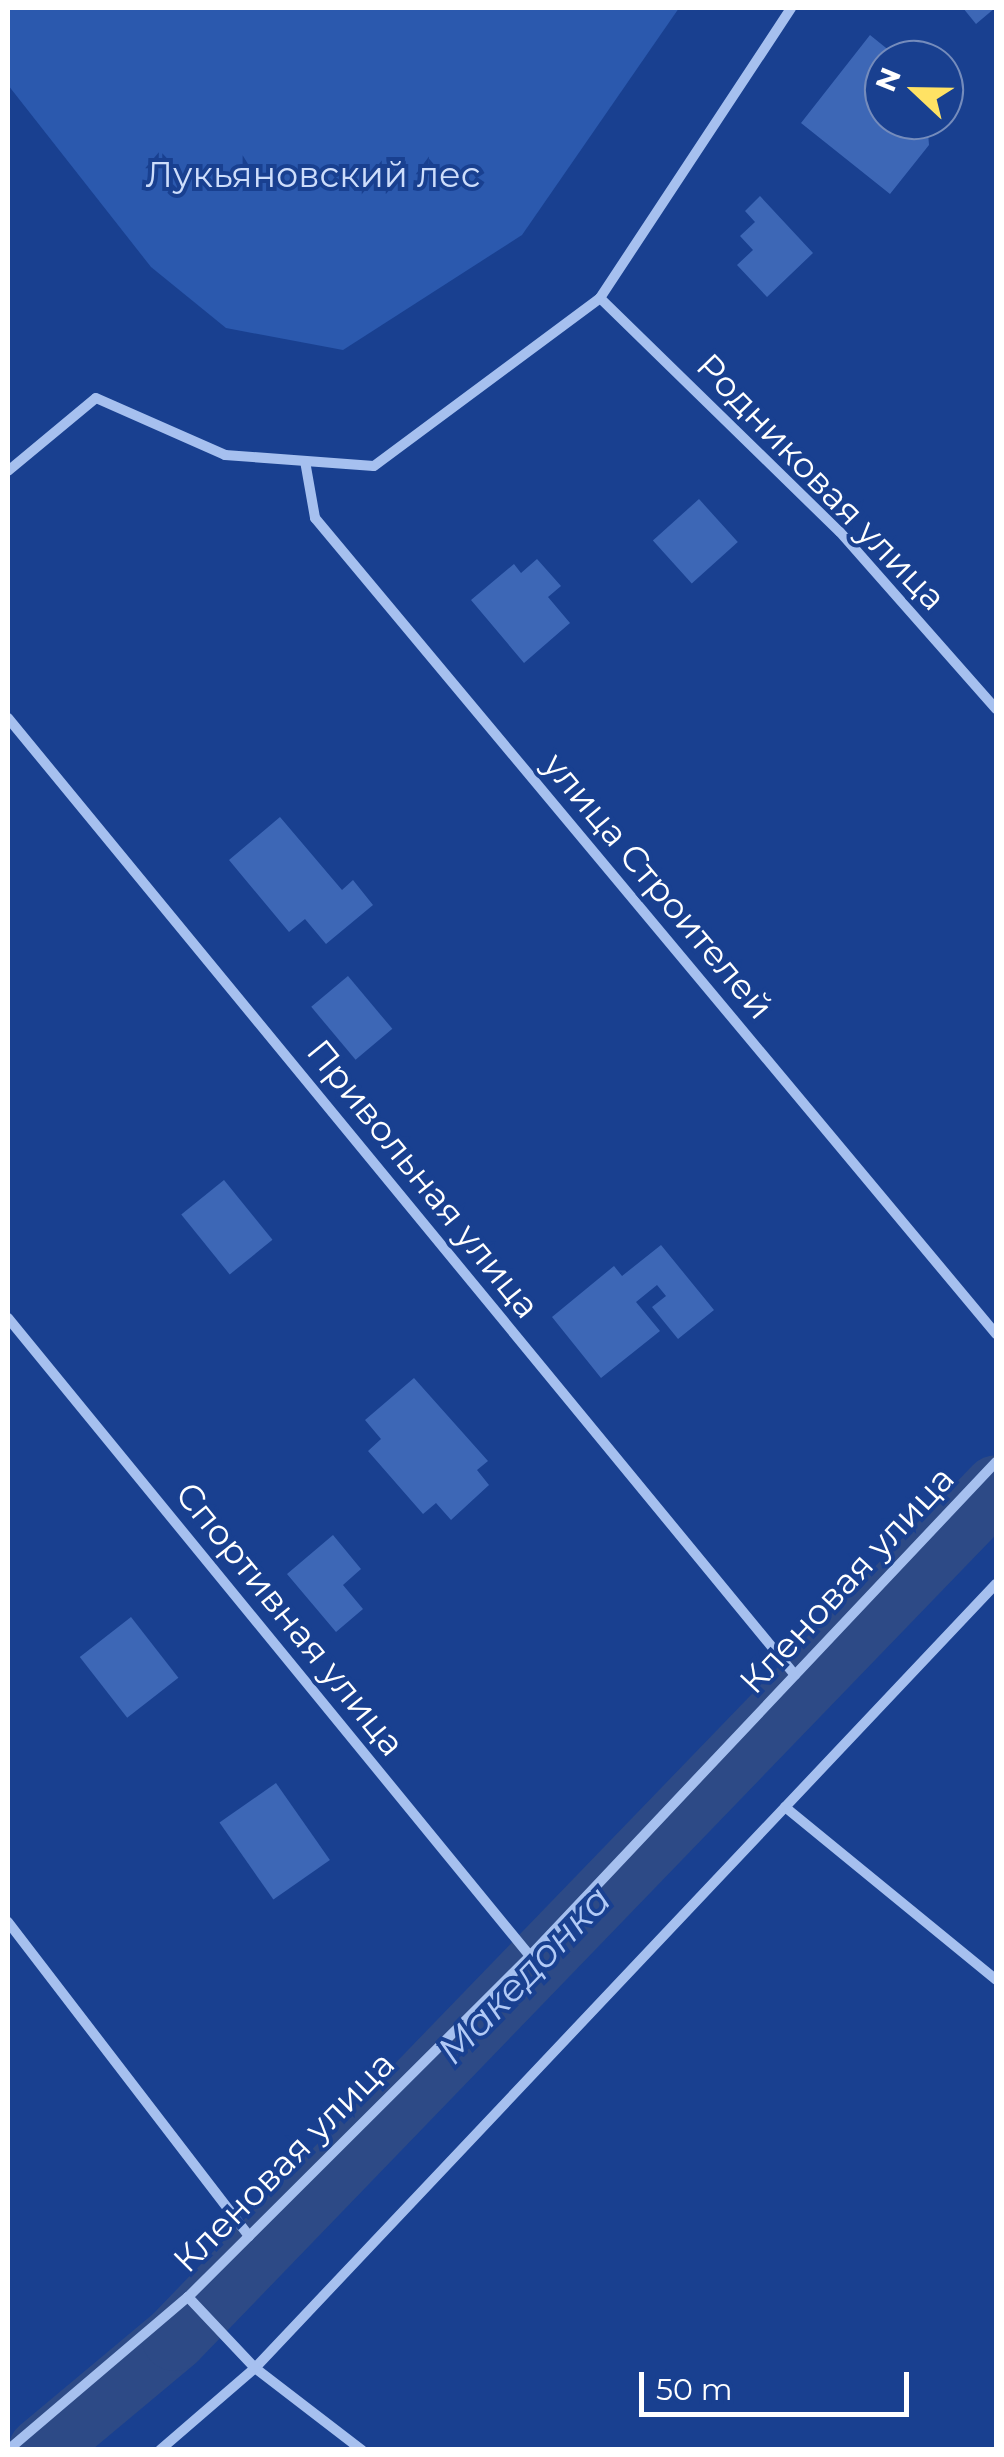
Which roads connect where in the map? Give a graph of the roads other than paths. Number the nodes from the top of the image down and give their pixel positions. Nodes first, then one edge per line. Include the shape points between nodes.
1 (791, 8) edge
2 (600, 298) junction
3 (306, 461) junction
4 (8, 471) edge
5 (996, 709) edge
6 (8, 718) edge
7 (8, 1318) edge
8 (996, 1334) edge
9 (996, 1462) edge
10 (996, 1584) edge
11 (796, 1675) junction
12 (785, 1807) junction
13 (8, 1922) edge
14 (530, 1956) junction
15 (996, 1980) edge
16 (249, 2236) junction
17 (188, 2297) junction
18 (255, 2368) junction
19 (8, 2450) edge
20 (160, 2450) edge
21 (362, 2450) edge

1 - 2 street
2 - 3 street via 374,466
2 - 5 street, Родниковая улица via 840,532
3 - 4 street via 224,455 96,398
3 - 8 street, улица Строителей via 316,518
6 - 11 street, Привольная улица
7 - 14 street, Спортивная улица
9 - 11 street, Кленовая улица
10 - 12 street
11 - 14 street, Кленовая улица
12 - 15 street
12 - 18 street
13 - 16 street
14 - 16 street, Кленовая улица
16 - 17 street, Кленовая улица
17 - 18 street
17 - 19 street, Кленовая улица
18 - 20 street
18 - 21 street

